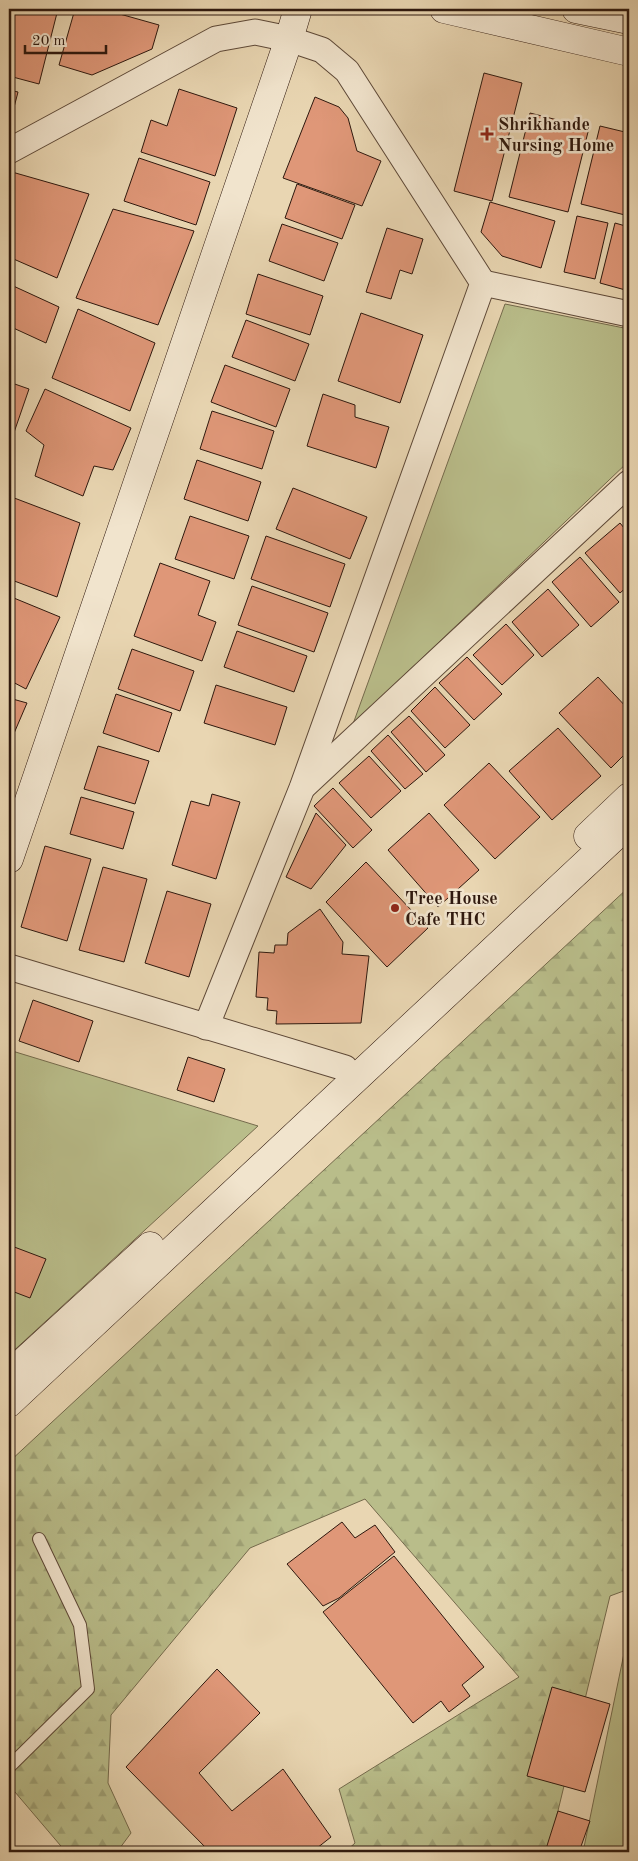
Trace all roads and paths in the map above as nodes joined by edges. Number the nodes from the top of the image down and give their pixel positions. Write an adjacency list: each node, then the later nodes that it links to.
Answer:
1 (298, 9): 5 (main road)
2 (444, 9): 6 (main road)
3 (576, 9): 4 (main road)
4 (629, 20)
5 (290, 39): 7 (street); 8 (street); 14 (main road)
6 (629, 52)
7 (9, 151)
8 (483, 283): 9 (street); 11 (street)
9 (629, 314)
10 (629, 483): 11 (street)
11 (302, 788): 16 (street)
12 (629, 797): 17 (main road)
13 (629, 824): 19 (main road)
14 (9, 859)
15 (9, 967): 16 (street)
16 (206, 1027): 17 (street)
17 (345, 1068): 18 (main road)
18 (9, 1375)
19 (9, 1403)
20 (39, 1539): 21 (lane)
21 (9, 1767)

